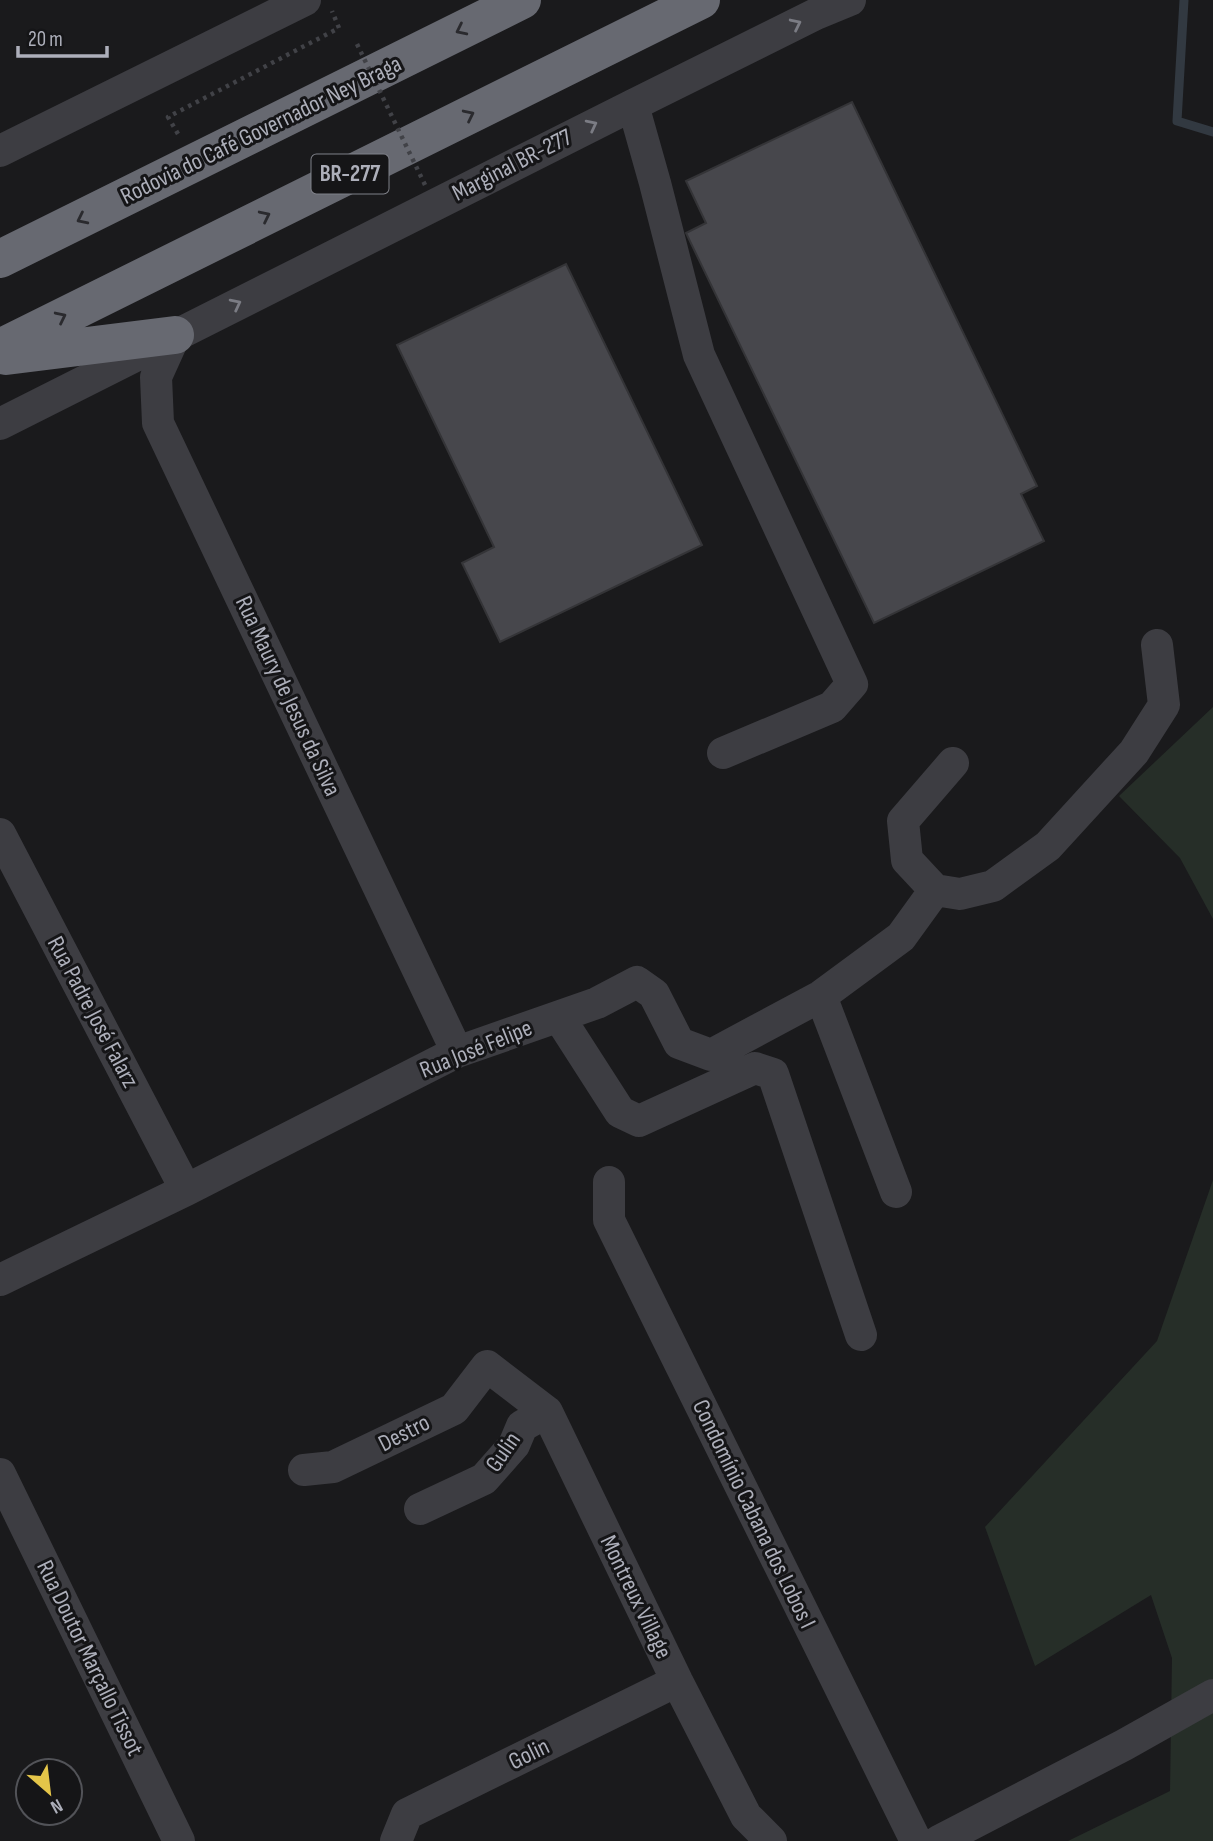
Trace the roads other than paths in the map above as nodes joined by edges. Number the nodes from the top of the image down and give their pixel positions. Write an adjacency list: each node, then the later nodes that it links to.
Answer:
1 (305, 0): 6 (street)
2 (522, 0): 7 (highway, Rodovia do Café Governador Ney Braga, one-way to 7)
3 (701, 0): 9 (highway, BR-277, one-way to 3)
4 (850, 0): 5 (street, Marginal BR-277, one-way to 4)
5 (633, 105): 8 (street, Marginal BR-277, one-way to 5); 13 (street)
6 (0, 151)
7 (0, 259)
8 (175, 335): 10 (highway); 11 (street); 19 (street, Rua Maury de Jesus da Silva)
9 (0, 348)
10 (0, 356)
11 (0, 424)
12 (1157, 645): 16 (street)
13 (723, 753)
14 (953, 763): 16 (street)
15 (0, 834): 21 (street, Rua Padre José Falarz)
16 (935, 890): 17 (street, Rua José Felipe)
17 (821, 996): 18 (street, Rua José Felipe); 22 (street)
18 (559, 1017): 19 (street, Rua José Felipe); 24 (street)
19 (457, 1052): 21 (street, Rua José Felipe)
20 (608, 1182): 35 (street, Condomínio Cabana dos Lobos I)
21 (186, 1191): 23 (street, Rua José Felipe)
22 (896, 1192)
23 (0, 1280)
24 (861, 1335)
25 (487, 1367): 26 (street, Montreux Village); 27 (street, Destro)
26 (547, 1412): 29 (street, Gulin); 30 (street, Montreux Village)
27 (304, 1470)
28 (0, 1474): 32 (street, Rua Doutor Marçallo Tissot)
29 (420, 1509)
30 (677, 1681): 33 (street, Golin); 34 (street, Montreux Village)
31 (1213, 1695): 36 (street)
32 (179, 1841)
33 (396, 1841)
34 (771, 1841)
35 (916, 1841)
36 (939, 1841)

